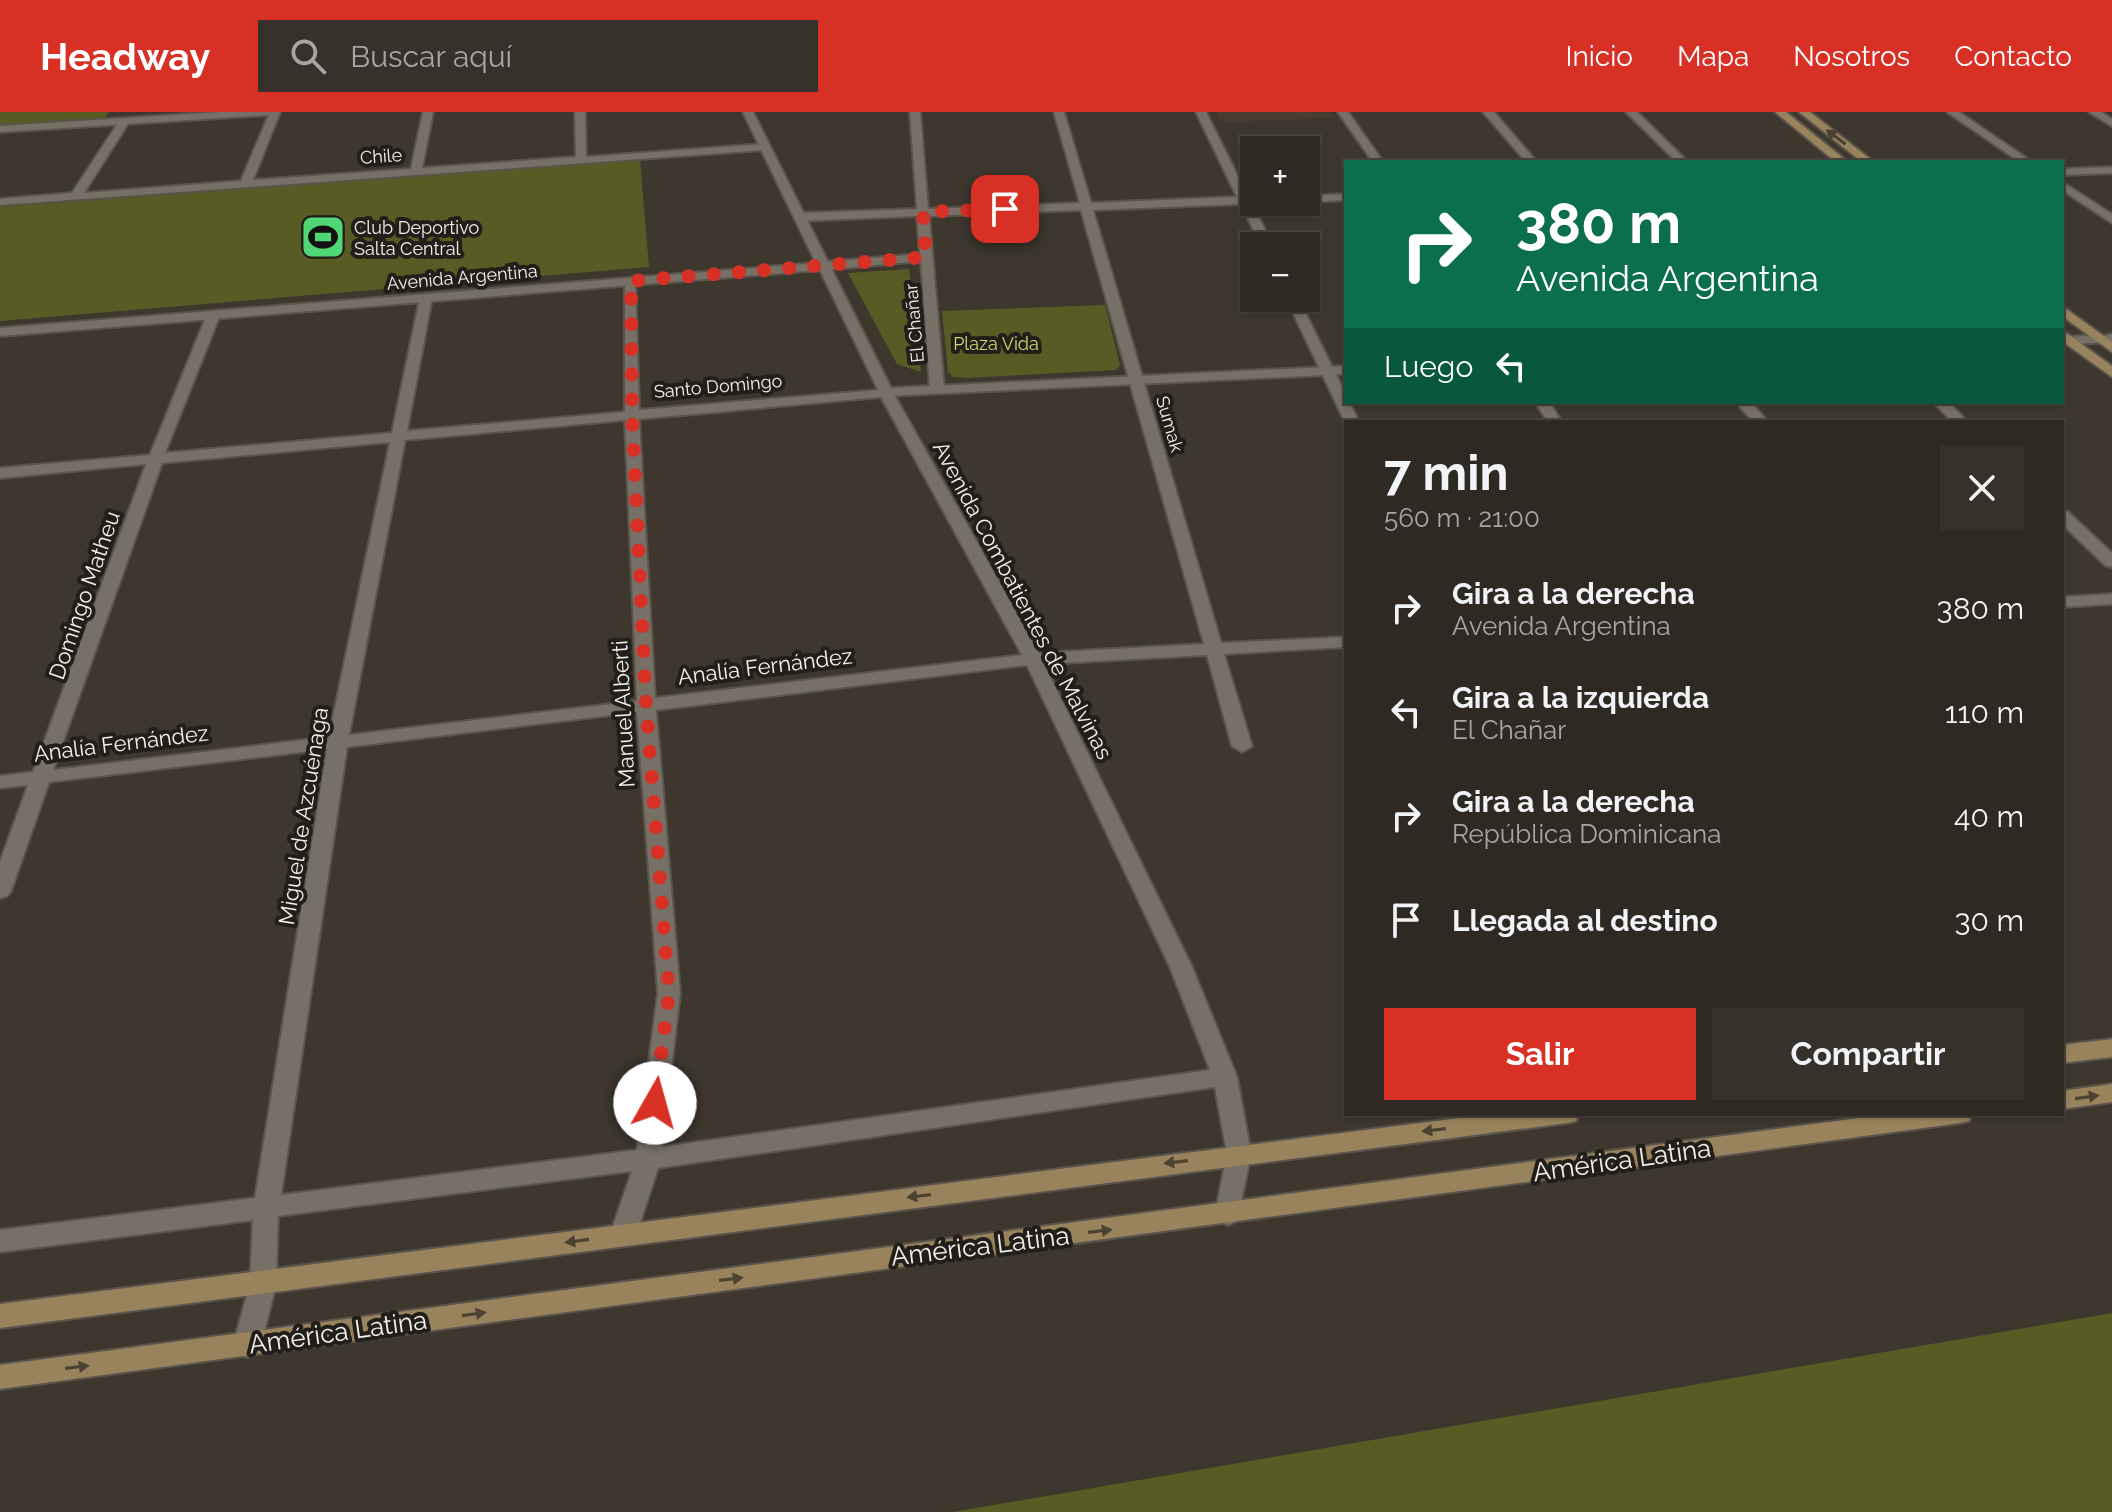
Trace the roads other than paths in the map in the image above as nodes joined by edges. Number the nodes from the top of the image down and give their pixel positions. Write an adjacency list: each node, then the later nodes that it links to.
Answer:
1 (269, 112): 16 (street)
2 (275, 112): 30 (street)
3 (428, 112): 28 (street)
4 (580, 112): 20 (street)
5 (748, 112): 19 (street, Avenida Combatientes de Malvinas)
6 (915, 112): 39 (street, El Chañar)
7 (1059, 112): 38 (street, Sumak)
8 (1201, 112): 31 (street)
9 (1343, 112): 21 (street)
10 (1488, 112): 22 (street)
11 (1631, 112): 23 (street)
12 (1780, 112): 24 (main road)
13 (1804, 112): 25 (main road, one-way to 13)
14 (1952, 112): 26 (street)
15 (2094, 112): 17 (street)
16 (124, 122): 18 (street); 33 (street)
17 (2112, 123)
18 (0, 129)
19 (765, 147): 20 (street, Chile); 40 (street, Avenida Combatientes de Malvinas)
20 (581, 160): 28 (street, Chile)
21 (1377, 160)
22 (1530, 160)
23 (1681, 160)
24 (1840, 160)
25 (1866, 160)
26 (2024, 160)
27 (2112, 170): 29 (street)
28 (416, 172): 30 (street, Chile)
29 (2064, 172)
30 (246, 184): 33 (street, Chile)
31 (1240, 184)
32 (2064, 186): 41 (street)
33 (76, 196): 37 (street, Chile)
34 (1344, 197): 35 (street)
35 (1320, 198)
36 (1240, 201): 38 (street)
37 (0, 202)
38 (1087, 206): 39 (street); 56 (street, Sumak)
39 (923, 212): 40 (street); 42 (street, El Chañar)
40 (801, 217): 43 (street, Avenida Combatientes de Malvinas)
41 (2112, 219)
42 (926, 257): 43 (street, Avenida Argentina); 57 (street, El Chañar)
43 (823, 266): 44 (street, Avenida Argentina); 58 (street, Avenida Combatientes de Malvinas)
44 (631, 281): 45 (street, Avenida Argentina); 61 (street, Manuel Alberti)
45 (426, 298): 48 (street, Avenida Argentina); 65 (street, Miguel de Azcuénaga)
46 (2064, 311): 51 (main road)
47 (1299, 312): 54 (street)
48 (213, 315): 49 (street, Avenida Argentina); 66 (street, Domingo Matheu)
49 (0, 332)
50 (2065, 338): 51 (street); 55 (main road)
51 (2106, 339): 52 (main road)
52 (2112, 348)
53 (1344, 370): 54 (street, Santo Domingo)
54 (1327, 371): 56 (street, Santo Domingo); 62 (street)
55 (2112, 373)
56 (1136, 378): 57 (street, Santo Domingo); 73 (street, Sumak)
57 (937, 389): 58 (street, Santo Domingo)
58 (886, 392): 61 (street, Santo Domingo); 74 (street, Avenida Combatientes de Malvinas)
59 (1745, 404): 63 (street)
60 (1942, 404): 64 (street)
61 (632, 414): 65 (street, Santo Domingo); 75 (street, Manuel Alberti)
62 (1351, 420)
63 (1759, 420)
64 (1959, 420)
65 (401, 435): 66 (street, Santo Domingo); 76 (street, Miguel de Azcuénaga)
66 (156, 458): 67 (street, Santo Domingo); 78 (street, Domingo Matheu)
67 (0, 473)
68 (2064, 517): 69 (street)
69 (2112, 562)
70 (2112, 599): 71 (street)
71 (2064, 602)
72 (1344, 642): 73 (street, Analía Fernández)
73 (1214, 649): 74 (street, Analía Fernández); 77 (street, Sumak)
74 (1033, 659): 75 (street, Analía Fernández); 83 (street, Avenida Combatientes de Malvinas)
75 (646, 704): 76 (street, Analía Fernández); 89 (street, Manuel Alberti)
76 (338, 740): 78 (street, Analía Fernández); 90 (street, Miguel de Azcuénaga)
77 (1242, 746)
78 (43, 777): 79 (street, Analía Fernández); 80 (street, Domingo Matheu)
79 (0, 782)
80 (0, 891)
81 (2112, 1048): 82 (main road)
82 (2064, 1054)
83 (1225, 1077): 88 (street, Avenida Combatientes de Malvinas); 89 (street)
84 (2112, 1093): 85 (main road, one-way to 84)
85 (2064, 1100)
86 (1551, 1116): 88 (main road, one-way to 88)
87 (1945, 1116): 91 (main road, América Latina)
88 (1239, 1154): 91 (street, Avenida Combatientes de Malvinas); 92 (main road, one-way to 92)
89 (648, 1159): 90 (street); 92 (street, Manuel Alberti)
90 (266, 1208): 93 (street); 94 (street, Miguel de Azcuénaga)
91 (1228, 1214): 96 (main road, América Latina, one-way to 91)
92 (623, 1235): 94 (main road, one-way to 94)
93 (0, 1241)
94 (263, 1284): 95 (main road); 96 (street, Miguel de Azcuénaga)
95 (0, 1316)
96 (247, 1345): 97 (main road, América Latina, one-way to 96)
97 (0, 1377)

